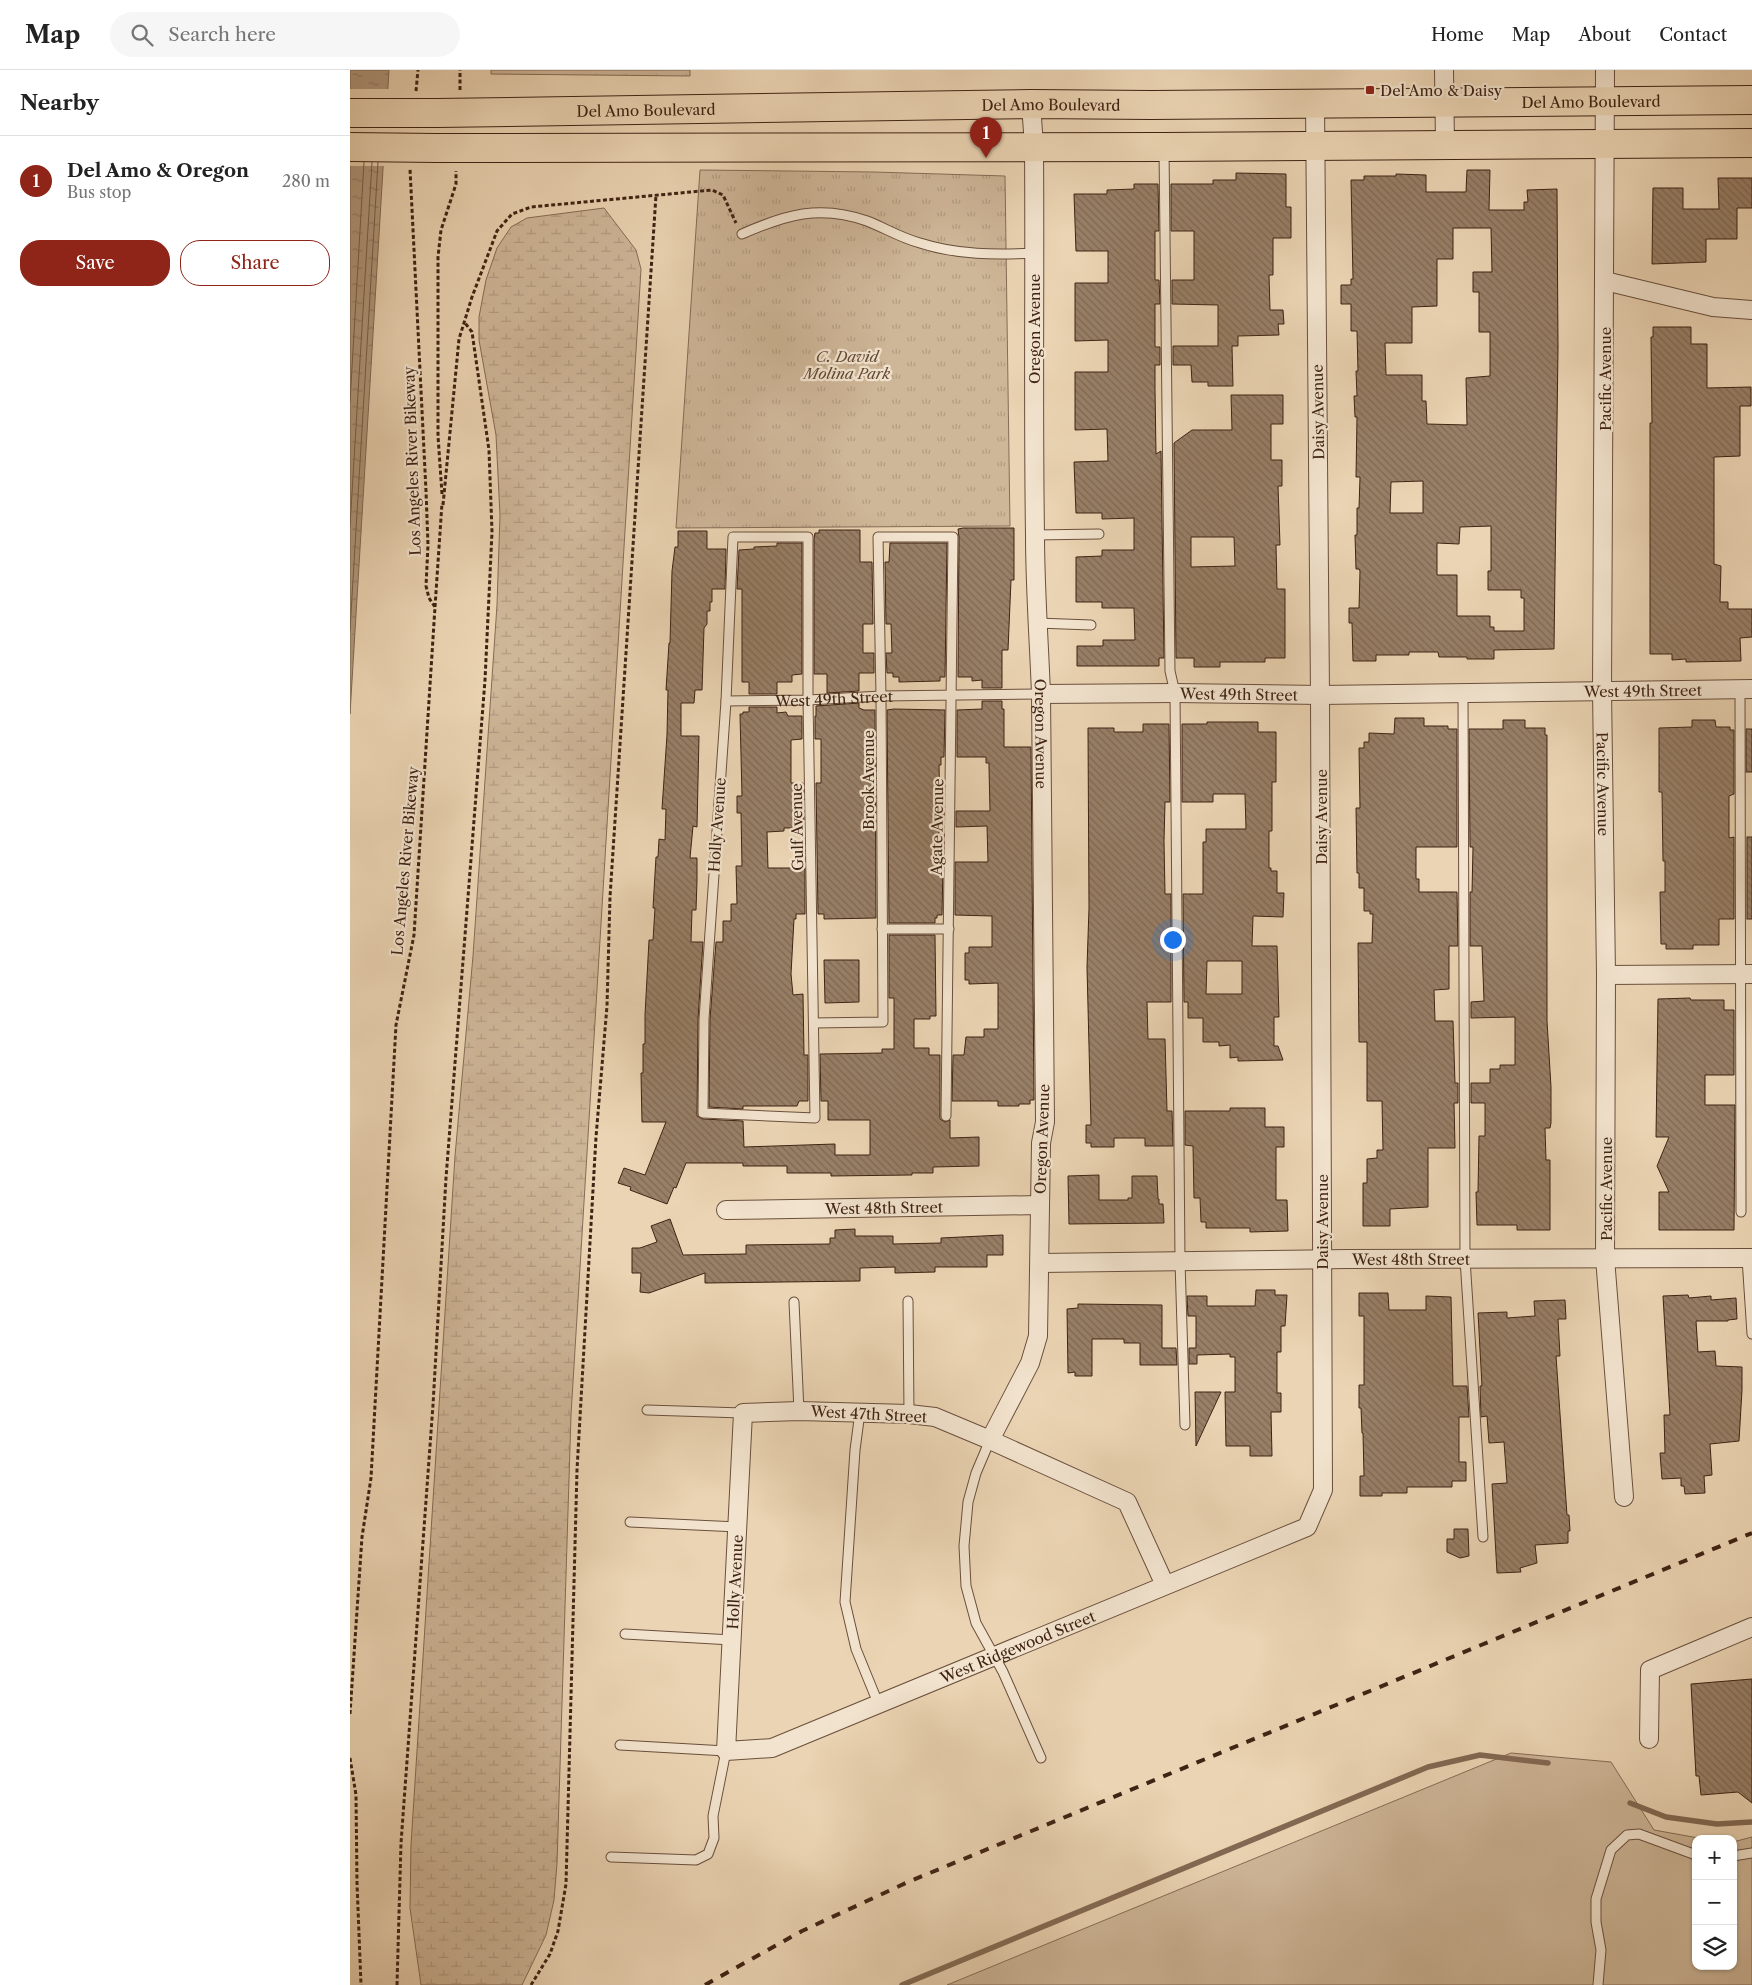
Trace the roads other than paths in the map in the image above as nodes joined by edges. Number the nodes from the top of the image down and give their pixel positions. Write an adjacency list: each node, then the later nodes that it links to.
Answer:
1 (1444, 70): 5 (street)
2 (1605, 70): 4 (street, Pacific Avenue)
3 (1752, 100): 4 (main road, Del Amo Boulevard)
4 (1605, 101): 5 (main road, Del Amo Boulevard); 11 (street, Pacific Avenue)
5 (1444, 102): 6 (main road, Del Amo Boulevard); 10 (street)
6 (1315, 103): 7 (main road, Del Amo Boulevard); 13 (street, Daisy Avenue)
7 (1031, 104): 8 (main road, Del Amo Boulevard, bridge); 12 (street, Oregon Avenue)
8 (350, 113)
9 (1752, 143): 11 (main road)
10 (1445, 144): 11 (main road); 13 (main road)
11 (1605, 144): 18 (street, Pacific Avenue)
12 (1034, 146): 14 (main road, bridge); 15 (main road); 17 (street, Oregon Avenue)
13 (1315, 146): 15 (main road); 31 (street, Daisy Avenue)
14 (350, 147)
15 (1164, 147): 28 (lane)
16 (742, 234): 17 (lane)
17 (1034, 253): 21 (street, Oregon Avenue)
18 (1605, 281): 19 (street); 27 (street, Pacific Avenue)
19 (1752, 310)
20 (1099, 534): 21 (lane)
21 (1035, 535): 24 (street, Oregon Avenue)
22 (733, 536): 34 (lane, Gulf Avenue); 35 (lane, Holly Avenue)
23 (878, 537): 32 (lane, Brook Avenue); 33 (lane, Agate Avenue)
24 (1037, 623): 25 (lane); 30 (street, Oregon Avenue)
25 (1091, 625)
26 (1746, 689): 27 (street, West 49th Street); 38 (lane)
27 (1602, 691): 29 (street, West 49th Street); 39 (street, Pacific Avenue)
28 (1175, 693): 30 (street, West 49th Street); 31 (street, West 49th Street); 50 (lane)
29 (1462, 693): 31 (street, West 49th Street); 48 (lane)
30 (1041, 694): 33 (lane, West 49th Street); 43 (street, Oregon Avenue)
31 (1320, 695): 49 (street, Daisy Avenue)
32 (881, 696): 33 (lane, West 49th Street); 34 (lane, West 49th Street); 36 (lane, Brook Avenue)
33 (952, 696): 37 (lane, Agate Avenue)
34 (808, 700): 35 (lane, West 49th Street); 40 (lane, Gulf Avenue)
35 (726, 701): 42 (lane, Holly Avenue)
36 (882, 929): 37 (lane); 40 (lane, Brook Avenue)
37 (949, 929): 41 (lane, Agate Avenue)
38 (1746, 974): 39 (street); 45 (lane)
39 (1606, 975): 46 (street, Pacific Avenue)
40 (814, 1023): 42 (lane, Gulf Avenue)
41 (946, 1116)
42 (815, 1118)
43 (1040, 1205): 44 (street, West 48th Street); 51 (street, Oregon Avenue)
44 (726, 1210)
45 (1741, 1212)
46 (1606, 1258): 47 (street, West 48th Street); 48 (street, West 48th Street); 62 (street, Pacific Avenue)
47 (1749, 1258): 54 (lane)
48 (1465, 1259): 49 (street, West 48th Street); 66 (lane)
49 (1322, 1260): 50 (street, West 48th Street); 64 (street, Daisy Avenue)
50 (1180, 1261): 51 (street, West 48th Street); 60 (lane)
51 (1040, 1263): 61 (street, Oregon Avenue)
52 (908, 1301): 59 (lane)
53 (794, 1302): 56 (lane)
54 (1752, 1334)
55 (647, 1410): 58 (lane)
56 (799, 1411): 57 (street, West 47th Street); 58 (street, West 47th Street)
57 (860, 1412): 59 (street, West 47th Street); 72 (lane)
58 (743, 1413): 65 (street, Holly Avenue)
59 (909, 1414): 61 (street, West 47th Street)
60 (1185, 1425)
61 (990, 1440): 67 (street, West 47th Street); 71 (lane)
62 (1624, 1497)
63 (630, 1522): 65 (lane)
64 (1306, 1526): 67 (street, West Ridgewood Street)
65 (738, 1528): 70 (street, Holly Avenue)
66 (1483, 1536)
67 (1165, 1585): 71 (street, West Ridgewood Street)
68 (1752, 1627): 73 (street)
69 (625, 1634): 70 (lane)
70 (732, 1640): 75 (street, Holly Avenue)
71 (993, 1656): 72 (street, West Ridgewood Street); 76 (lane)
72 (878, 1704): 75 (street, West Ridgewood Street)
73 (1649, 1739)
74 (620, 1745): 75 (lane)
75 (726, 1751): 80 (lane)
76 (1041, 1758)
77 (1752, 1853): 79 (lane)
78 (1692, 1854): 81 (lane)
79 (1737, 1855)
80 (611, 1857)
81 (1598, 1985)

